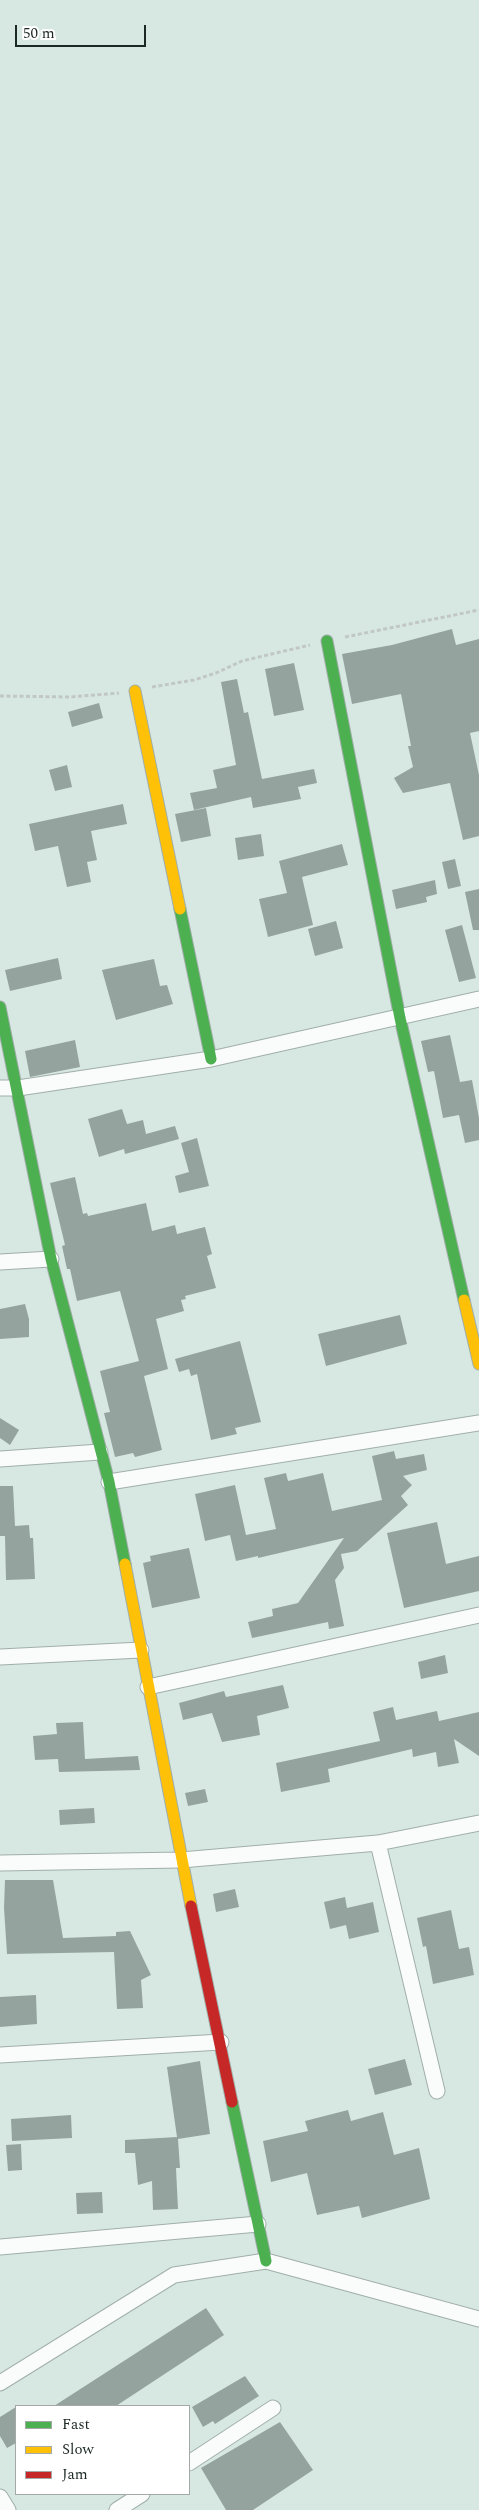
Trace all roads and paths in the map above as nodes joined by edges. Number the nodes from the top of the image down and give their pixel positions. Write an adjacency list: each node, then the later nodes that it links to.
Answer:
1 (479, 610): 2 (path)
2 (327, 641): 3 (path); 7 (street)
3 (135, 690): 4 (path); 8 (street)
4 (0, 696)
5 (479, 999): 7 (street)
6 (0, 1007): 10 (street)
7 (400, 1018): 8 (street); 13 (street)
8 (211, 1059): 10 (street)
9 (0, 1088): 10 (street)
10 (18, 1088): 11 (street)
11 (51, 1259): 12 (street); 15 (street)
12 (0, 1262)
13 (479, 1364)
14 (479, 1423): 17 (street)
15 (100, 1452): 16 (street); 17 (street)
16 (0, 1459)
17 (109, 1482): 19 (street)
18 (479, 1615): 21 (street)
19 (141, 1650): 20 (street); 21 (street)
20 (0, 1657)
21 (148, 1687): 24 (street)
22 (479, 1822): 23 (street)
23 (378, 1843): 24 (street); 28 (street)
24 (181, 1860): 25 (street); 26 (street)
25 (0, 1863)
26 (221, 2042): 27 (street); 29 (street)
27 (0, 2055)
28 (437, 2091)
29 (258, 2224): 30 (street); 31 (street)
30 (0, 2247)
31 (266, 2261): 32 (street); 33 (street)
32 (479, 2319)
33 (0, 2382)
34 (273, 2408): 35 (street)
35 (190, 2462)
36 (140, 2495): 39 (street)
37 (0, 2497): 38 (street)
38 (8, 2510)
39 (117, 2510)

